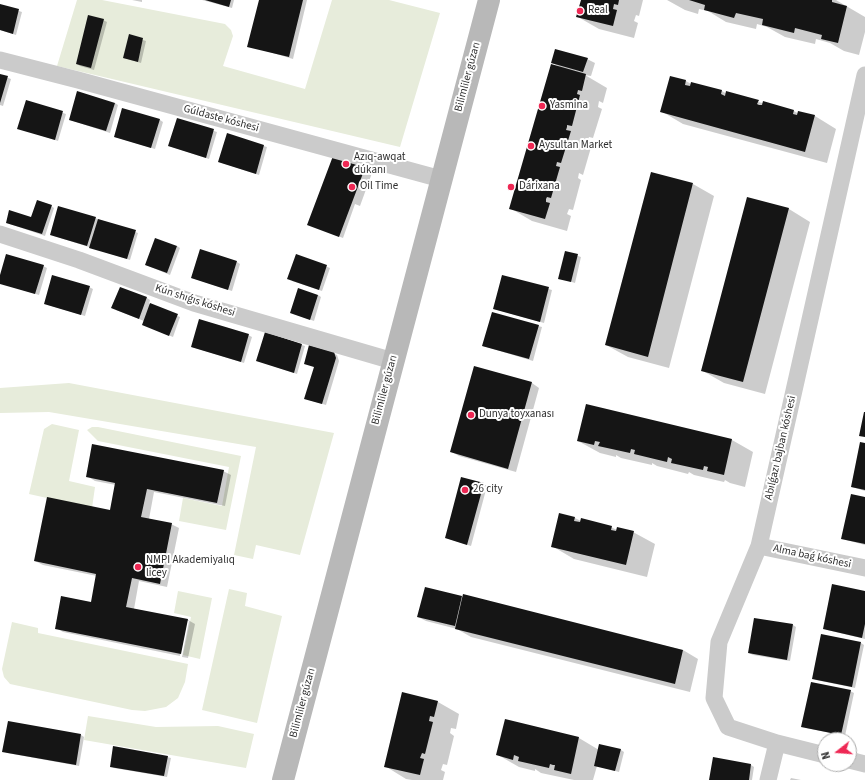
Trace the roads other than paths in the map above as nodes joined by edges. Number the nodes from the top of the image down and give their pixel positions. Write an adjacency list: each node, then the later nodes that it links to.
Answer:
1 (489, 0): 4 (main road, Bilimliler gúzarı)
2 (0, 60): 4 (street, Gúldaste kóshesi)
3 (865, 74): 7 (street, Abılǵazı bajban kóshesi)
4 (441, 179): 6 (main road, Bilimliler gúzarı)
5 (0, 234): 6 (street, Kún shıǵıs kóshesi)
6 (393, 361): 11 (main road, Bilimliler gúzarı)
7 (759, 546): 8 (street, Alma baǵ kóshesi); 9 (street, Abılǵazı bajban kóshesi)
8 (865, 568)
9 (777, 743): 10 (street, Abılǵazı bajban kóshesi); 12 (street)
10 (817, 753)
11 (283, 780)
12 (768, 780)

